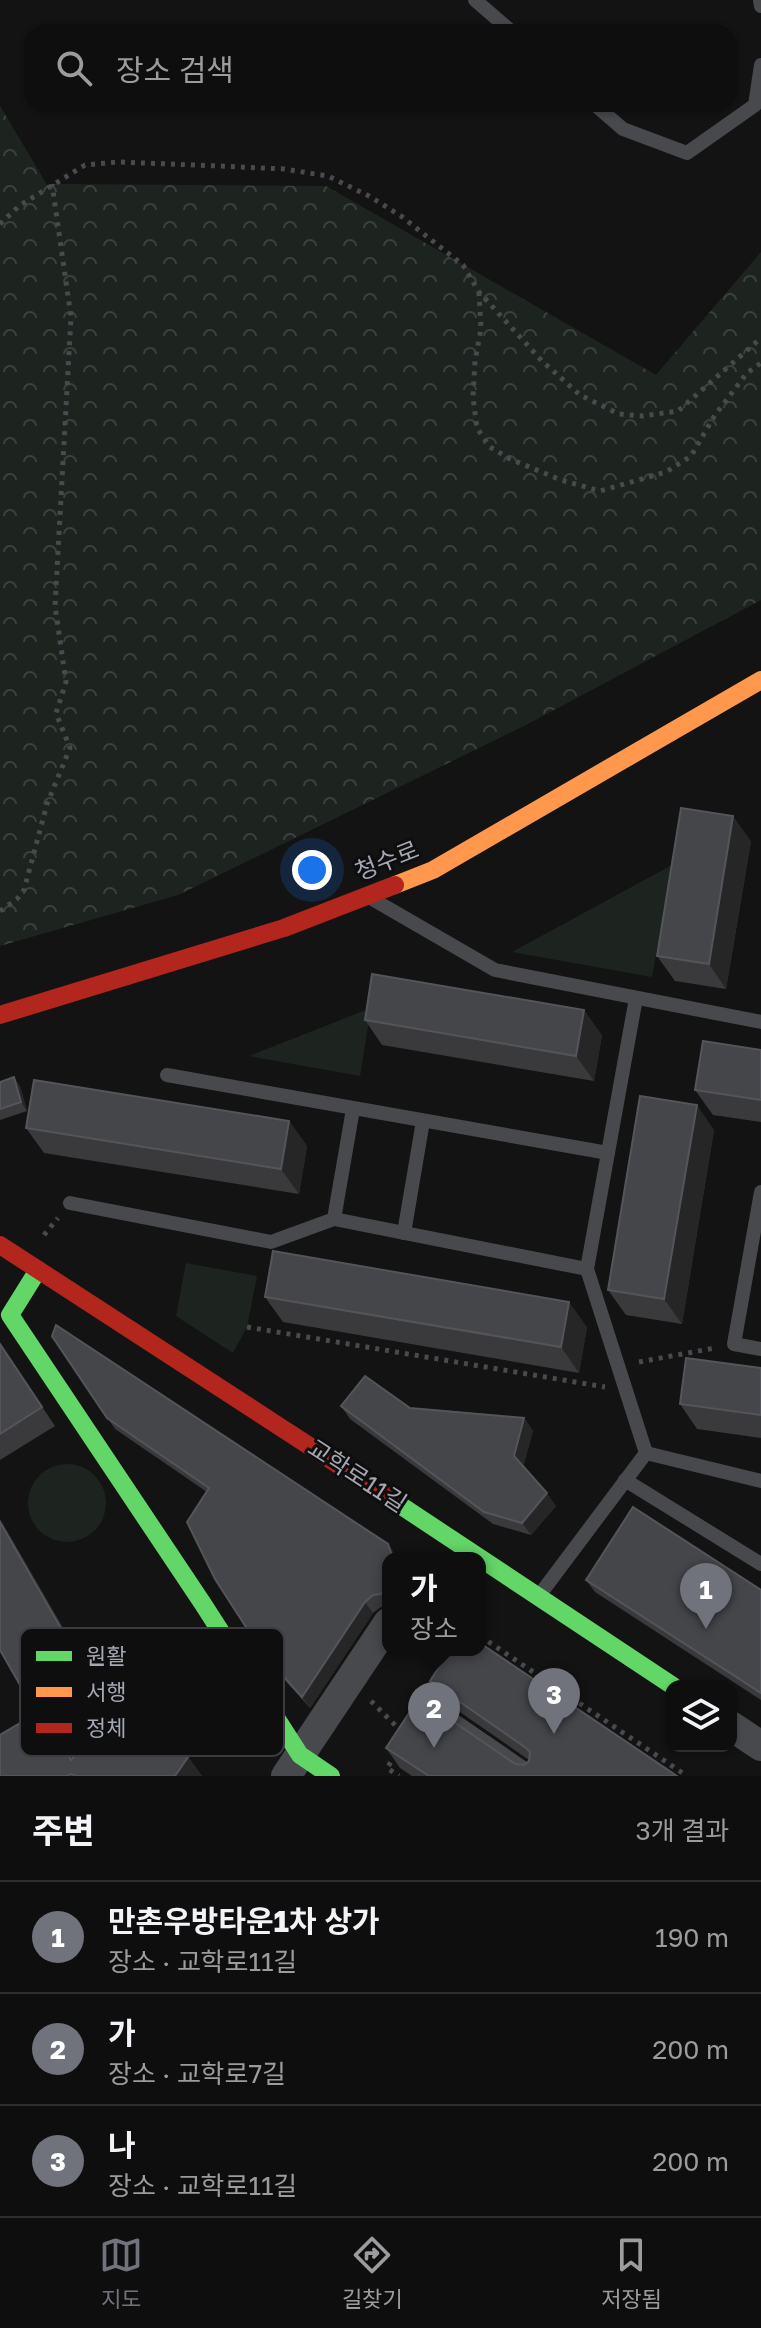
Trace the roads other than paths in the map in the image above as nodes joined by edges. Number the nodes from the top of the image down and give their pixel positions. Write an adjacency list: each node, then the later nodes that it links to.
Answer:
1 (475, 0): 4 (lane)
2 (760, 0): 3 (lane)
3 (761, 6)
4 (503, 24)
5 (761, 65): 6 (lane)
6 (603, 112)
7 (761, 680): 8 (street, 청수로)
8 (367, 896): 9 (lane); 10 (street, 청수로)
9 (636, 998): 11 (lane); 15 (lane)
10 (0, 1015)
11 (761, 1022)
12 (167, 1075): 13 (lane)
13 (353, 1109): 14 (lane); 18 (lane)
14 (423, 1121): 15 (lane); 19 (lane)
15 (608, 1153): 22 (lane)
16 (761, 1192): 21 (lane)
17 (70, 1203): 18 (lane)
18 (334, 1219): 19 (lane)
19 (404, 1233): 22 (lane)
20 (0, 1245): 23 (street, 교학로11길)
21 (754, 1268): 24 (lane)
22 (587, 1269): 25 (lane)
23 (38, 1270): 28 (street, 교학로11길); 32 (street)
24 (761, 1349)
25 (646, 1453): 26 (lane); 27 (lane)
26 (625, 1480): 29 (lane); 31 (lane)
27 (761, 1481)
28 (439, 1546)
29 (761, 1564)
30 (486, 1569): 31 (street, 교학로11길)
31 (539, 1595): 34 (street, 교학로11길)
32 (212, 1628)
33 (382, 1632): 38 (street)
34 (665, 1681)
35 (430, 1704): 40 (lane)
36 (737, 1730): 37 (street)
37 (761, 1746)
38 (293, 1766): 39 (street)
39 (331, 1776)
40 (535, 1776)

